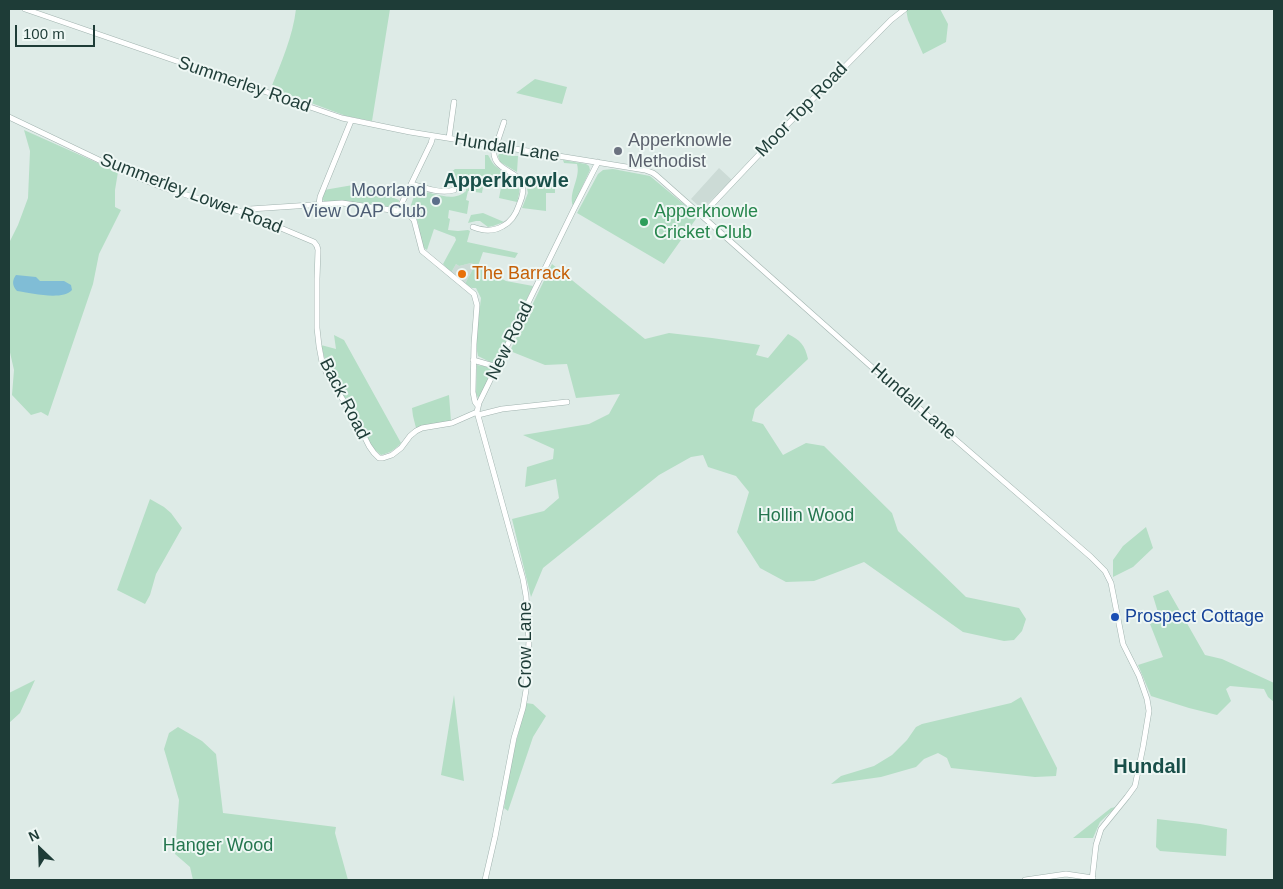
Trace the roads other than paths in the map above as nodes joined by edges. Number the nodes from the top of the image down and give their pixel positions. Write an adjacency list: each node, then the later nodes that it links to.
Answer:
1 (25, 9): 5 (street, Summerley Road)
2 (905, 9): 16 (street, Moor Top Road)
3 (454, 102): 8 (street)
4 (9, 117): 15 (street, Summerley Lower Road)
5 (351, 120): 7 (street, Hundall Lane); 13 (street)
6 (504, 122): 9 (street)
7 (434, 136): 8 (street, Hundall Lane); 11 (street)
8 (448, 138): 9 (street, Hundall Lane)
9 (495, 146): 10 (street, Hundall Lane); 17 (street)
10 (598, 162): 16 (street, Hundall Lane); 20 (street, New Road)
11 (411, 184): 12 (street); 14 (street)
12 (454, 190)
13 (319, 204): 14 (street); 15 (street)
14 (398, 211): 19 (street)
15 (245, 213): 18 (street, Summerley Lower Road)
16 (702, 214): 24 (street, Hundall Lane)
17 (476, 226)
18 (317, 246): 23 (street, Back Road)
19 (473, 360): 20 (street); 22 (street)
20 (497, 367): 22 (street, New Road)
21 (567, 402): 23 (street)
22 (478, 406): 23 (street, New Road)
23 (478, 414): 25 (street, Crow Lane)
24 (1092, 879): 26 (street, Hundall Lane)
25 (485, 880)
26 (1025, 880)

